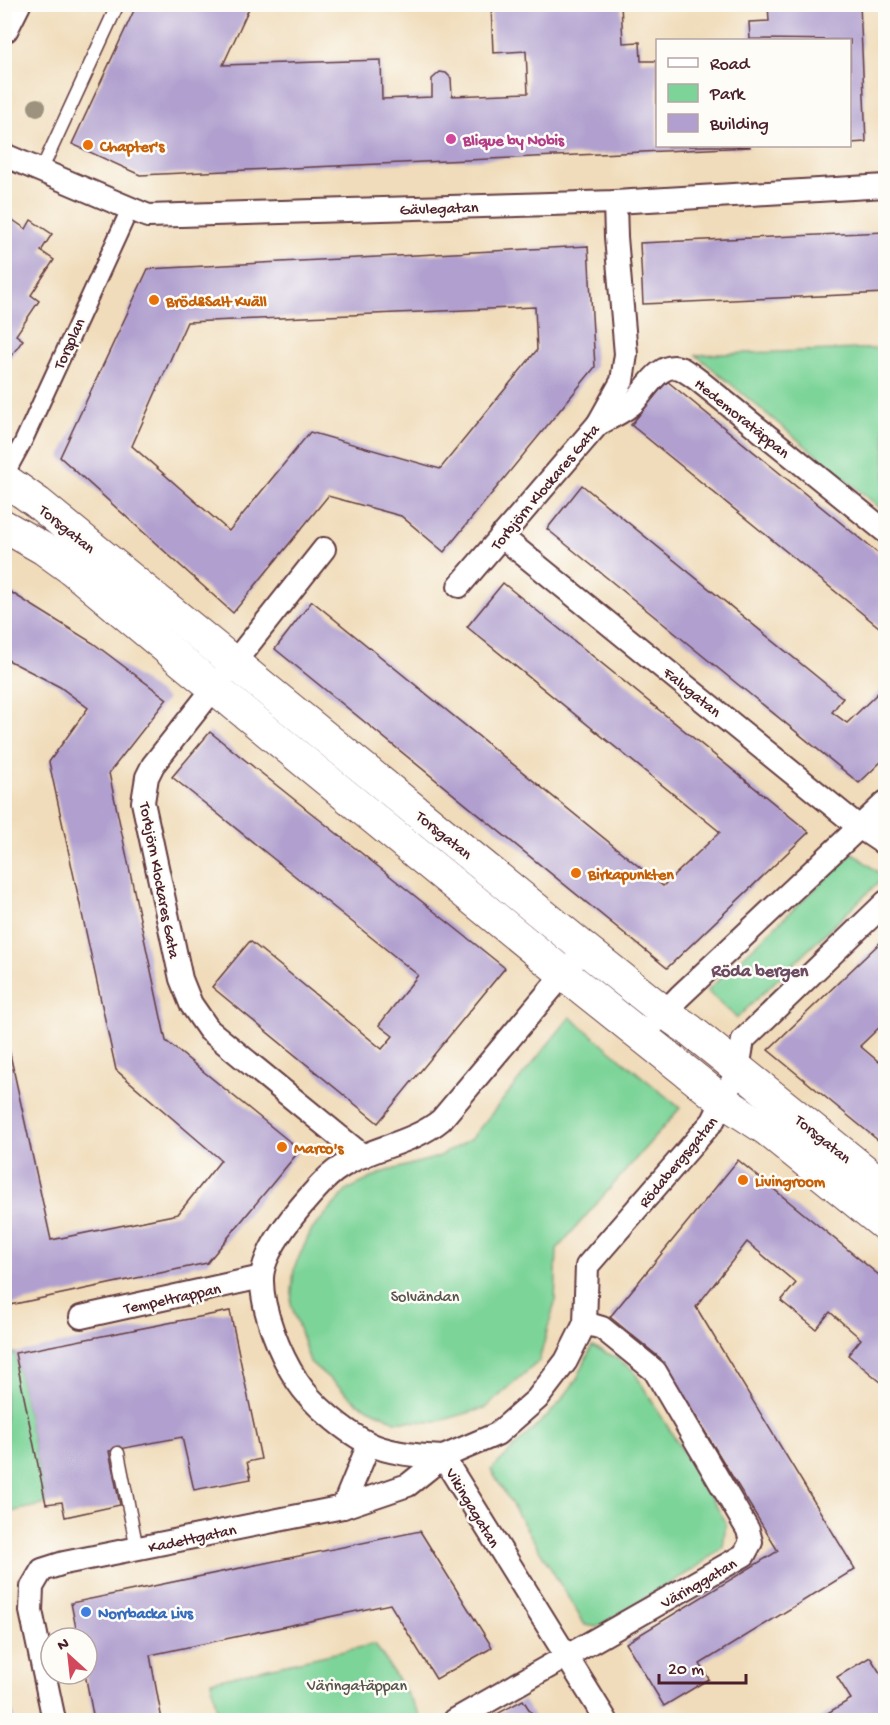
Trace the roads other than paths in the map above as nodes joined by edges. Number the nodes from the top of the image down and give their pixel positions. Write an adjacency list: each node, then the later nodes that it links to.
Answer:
1 (16, 4): 3 (street)
2 (118, 4): 5 (lane)
3 (4, 28)
4 (4, 155): 5 (street, Gävlegatan)
5 (41, 171): 8 (street, Gävlegatan)
6 (885, 186): 7 (street, Gävlegatan)
7 (615, 202): 8 (street, Gävlegatan); 9 (street, Torbjörn Klockares Gata)
8 (130, 209): 10 (street, Torsplan)
9 (598, 424): 12 (street, Hedemoratäppan); 13 (street, Torbjörn Klockares Gata)
10 (4, 478): 16 (main road, Torsgatan)
11 (4, 526): 17 (main road, Torsgatan)
12 (885, 532)
13 (501, 536): 15 (street, Torbjörn Klockares Gata); 19 (street, Falugatan)
14 (324, 549): 16 (street, Torbjörn Klockares Gata)
15 (459, 586)
16 (234, 663): 17 (street, Torbjörn Klockares Gata); 22 (main road, Torsgatan)
17 (214, 688): 23 (main road, Torsgatan); 28 (street, Torbjörn Klockares Gata)
18 (885, 802): 19 (street)
19 (859, 827): 20 (street, Falugatan); 24 (street)
20 (885, 845)
21 (885, 902): 26 (street, Rödabergsgatan)
22 (585, 949): 23 (street); 24 (main road, Torsgatan)
23 (564, 974): 25 (main road, Torsgatan); 28 (street)
24 (664, 1012): 25 (street); 26 (main road, Torsgatan)
25 (642, 1036): 27 (main road, Torsgatan)
26 (738, 1069): 27 (street, Rödabergsgatan); 29 (main road, Torsgatan)
27 (723, 1101): 30 (main road, Torsgatan); 33 (street, Rödabergsgatan)
28 (363, 1156): 31 (street, Vikingagatan)
29 (885, 1188)
30 (885, 1226)
31 (262, 1277): 32 (street, Tempeltrappan); 34 (street, Vikingagatan)
32 (81, 1317)
33 (585, 1323): 36 (street); 39 (street, Väringgatan)
34 (369, 1444): 36 (street, Vikingagatan); 37 (street)
35 (118, 1453): 38 (lane)
36 (443, 1457): 37 (street, Kadettgatan); 39 (street, Vikingagatan)
37 (343, 1507): 38 (street, Kadettgatan)
38 (137, 1549): 40 (street, Kadettgatan)
39 (568, 1657): 41 (street, Väringgatan); 42 (street, Vikingagatan)
40 (54, 1720)
41 (454, 1720)
42 (606, 1720)

